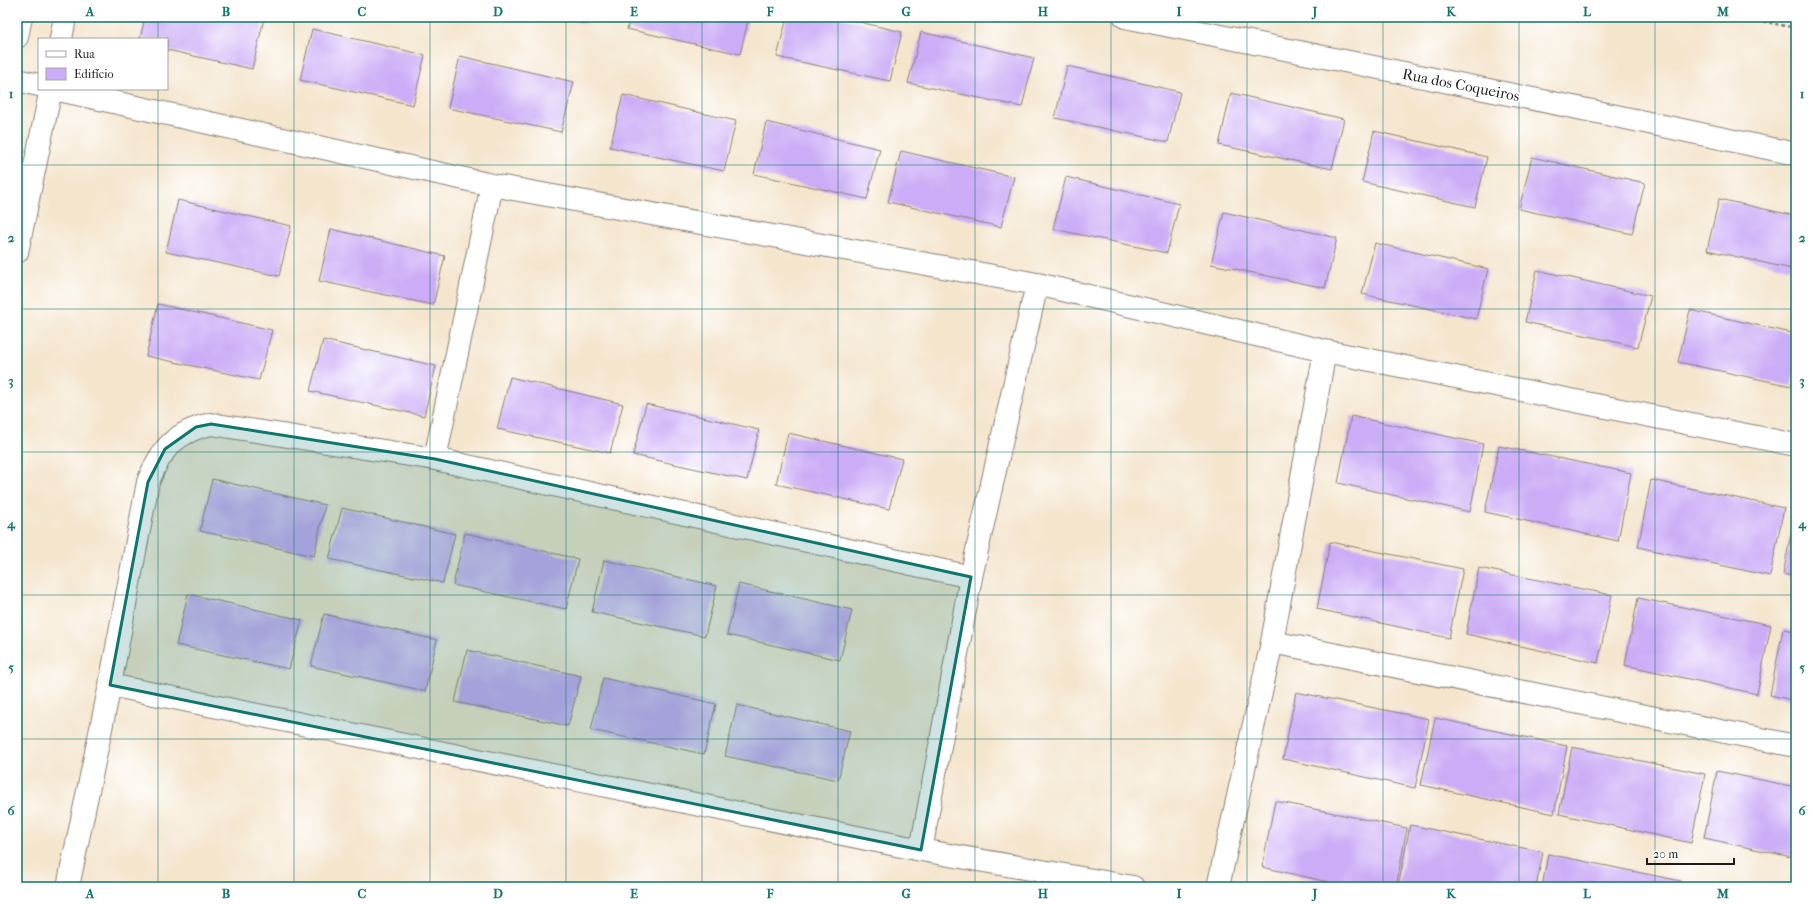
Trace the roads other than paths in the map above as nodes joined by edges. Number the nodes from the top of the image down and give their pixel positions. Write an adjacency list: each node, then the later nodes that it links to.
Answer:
1 (21, 17): 4 (street)
2 (65, 17): 5 (street)
3 (1125, 17): 10 (street, Rua dos Coqueiros)
4 (17, 37)
5 (61, 38)
6 (17, 80): 7 (street)
7 (38, 85)
8 (51, 90): 12 (street)
9 (59, 90): 11 (street)
10 (1796, 154)
11 (492, 185): 13 (street); 16 (street)
12 (17, 252)
13 (1038, 284): 14 (street); 17 (street)
14 (1325, 351): 15 (street); 18 (street)
15 (1796, 445)
16 (435, 459): 17 (street); 19 (street)
17 (971, 577): 21 (street)
18 (1272, 642): 20 (street); 24 (street)
19 (110, 685): 21 (street); 22 (street)
20 (1796, 746)
21 (921, 850): 23 (street)
22 (68, 887)
23 (1133, 887)
24 (1218, 887)

